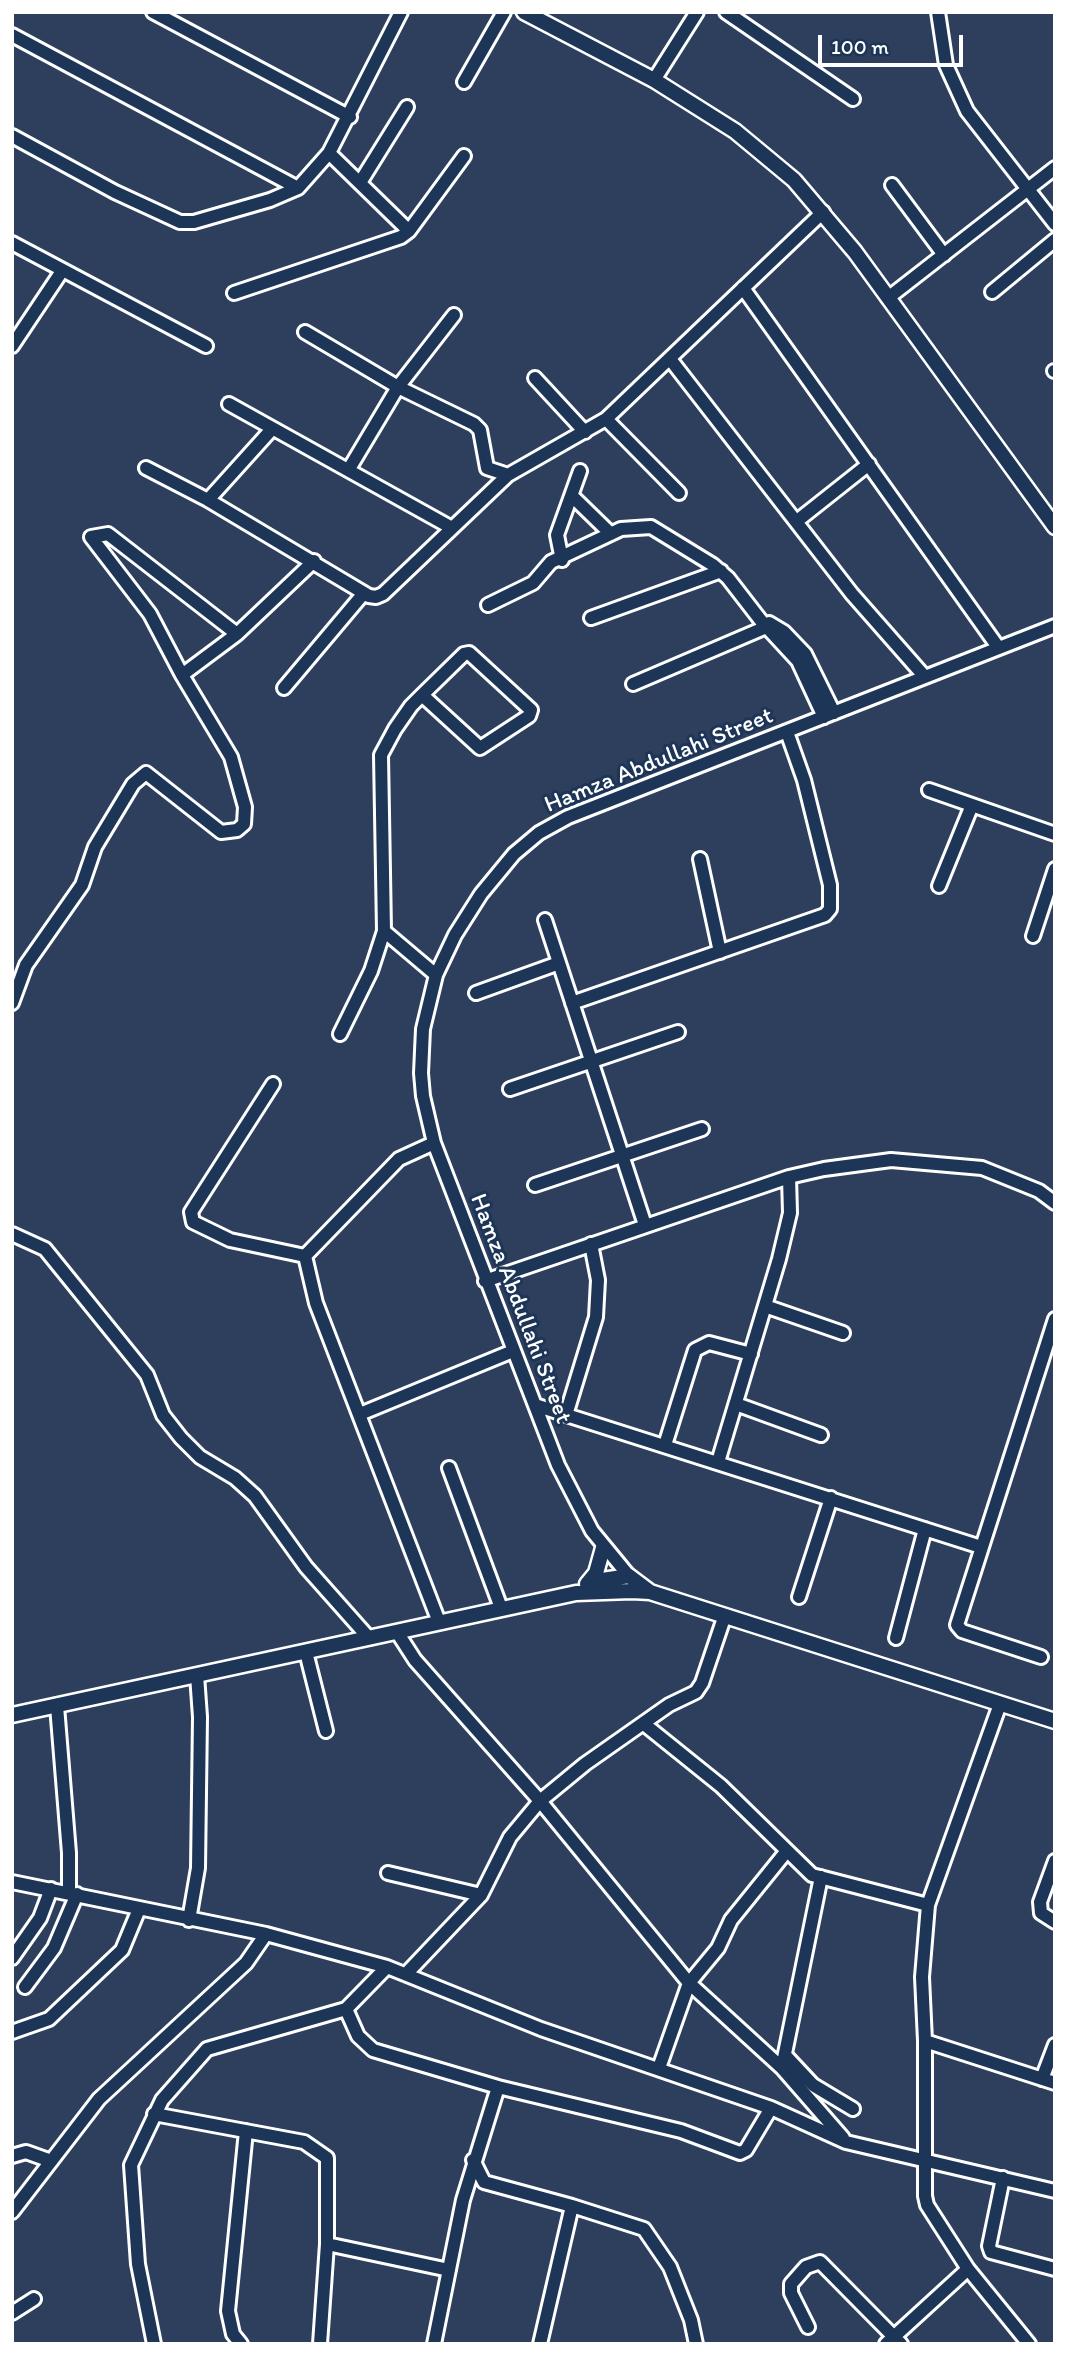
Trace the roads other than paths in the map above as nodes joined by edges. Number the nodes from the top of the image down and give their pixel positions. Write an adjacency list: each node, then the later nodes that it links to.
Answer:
1 (153, 12): 13 (street)
2 (401, 12): 13 (street)
3 (504, 12): 10 (street)
4 (524, 12): 9 (main road)
5 (697, 12): 9 (street)
6 (726, 12): 11 (street)
7 (938, 12): 21 (street)
8 (12, 36): 20 (street)
9 (654, 79): 22 (main road)
10 (464, 82)
11 (853, 99)
12 (407, 107): 18 (street)
13 (350, 117): 15 (street)
14 (12, 136): 20 (street)
15 (329, 153): 18 (street); 20 (street)
16 (464, 156): 24 (street)
17 (1055, 169): 21 (street)
18 (361, 181): 24 (street)
19 (892, 185): 27 (street)
20 (298, 188)
21 (1027, 190): 23 (street); 27 (street)
22 (823, 212): 29 (street); 32 (main road)
23 (1055, 224)
24 (409, 231): 31 (street)
25 (1055, 240): 30 (street)
26 (12, 243): 28 (street)
27 (944, 255): 32 (street)
28 (62, 271): 35 (street); 36 (street)
29 (743, 288): 37 (street); 44 (street)
30 (992, 292)
31 (234, 293)
32 (888, 299): 53 (main road)
33 (454, 316): 39 (street)
34 (305, 332): 39 (street)
35 (12, 346)
36 (206, 346)
37 (670, 359): 41 (street); 52 (street)
38 (535, 378): 43 (street)
39 (398, 387): 46 (street); 48 (street)
40 (229, 404): 42 (street)
41 (606, 419): 43 (street); 49 (street)
42 (272, 429): 46 (street); 51 (street)
43 (585, 432): 48 (street)
44 (869, 464): 52 (street); 65 (street)
45 (146, 468): 51 (street)
46 (349, 469): 54 (street)
47 (580, 471): 50 (street)
48 (509, 475): 54 (street)
49 (679, 493)
50 (572, 496): 55 (street); 56 (street)
51 (208, 500): 57 (street)
52 (797, 521): 67 (street)
53 (1055, 527)
54 (452, 528): 59 (street)
55 (611, 534): 56 (street); 58 (street)
56 (562, 560): 60 (street)
57 (314, 561): 59 (street); 64 (street)
58 (721, 571): 61 (street); 62 (street)
59 (365, 593): 69 (street)
60 (488, 605)
61 (590, 618)
62 (768, 624): 68 (street); 71 (street)
63 (1055, 626): 65 (street, Hamza Abdullahi Street)
64 (237, 634): 66 (street); 66 (street)
65 (998, 648): 67 (street, Hamza Abdullahi Street)
66 (182, 675): 86 (street)
67 (925, 677): 71 (street, Hamza Abdullahi Street)
68 (633, 684)
69 (284, 688)
70 (422, 695): 70 (street); 80 (street)
71 (829, 715): 72 (street, Hamza Abdullahi Street)
72 (787, 732): 82 (street); 84 (street, Hamza Abdullahi Street)
73 (929, 790): 74 (street)
74 (972, 805): 75 (street); 78 (street)
75 (1055, 834)
76 (700, 859): 82 (street)
77 (1055, 869): 81 (street)
78 (939, 886)
79 (545, 920): 83 (street)
80 (384, 931): 84 (street); 89 (street)
81 (1033, 936)
82 (720, 952): 87 (street)
83 (559, 963): 85 (street); 87 (street)
84 (436, 975): 94 (street, Hamza Abdullahi Street)
85 (476, 993)
86 (12, 1003)
87 (572, 1003): 90 (street)
88 (678, 1032): 90 (street)
89 (340, 1034)
90 (591, 1060): 92 (street); 95 (street)
91 (272, 1084): 102 (street)
92 (510, 1089)
93 (702, 1129): 95 (street)
94 (434, 1143): 102 (street); 103 (street, Hamza Abdullahi Street)
95 (622, 1155): 97 (street); 99 (street)
96 (789, 1177): 98 (street); 99 (street); 104 (street)
97 (535, 1185)
98 (1055, 1203)
99 (645, 1225): 101 (street)
100 (12, 1234): 131 (street)
101 (591, 1244): 103 (street); 112 (street)
102 (305, 1256): 111 (street)
103 (485, 1281): 107 (street, Hamza Abdullahi Street)
104 (765, 1306): 106 (street); 108 (street)
105 (1055, 1319): 120 (street)
106 (844, 1333)
107 (513, 1351): 110 (street, Hamza Abdullahi Street); 111 (street)
108 (751, 1354): 109 (street); 114 (street)
109 (736, 1404): 113 (street); 115 (street)
110 (535, 1405): 112 (street); 119 (street, Hamza Abdullahi Street)
111 (360, 1413): 129 (street)
112 (566, 1415): 114 (street)
113 (821, 1435)
114 (665, 1445): 115 (street)
115 (718, 1462): 117 (street)
116 (449, 1468): 127 (street)
117 (831, 1499): 118 (street); 126 (street)
118 (925, 1529): 120 (street); 132 (street)
119 (603, 1548): 121 (street, Hamza Abdullahi Street); 122 (main road)
120 (981, 1548): 134 (street)
121 (629, 1576): 122 (main road); 123 (main road); 125 (main road)
122 (589, 1582): 124 (main road)
123 (617, 1591): 124 (main road); 125 (main road)
124 (576, 1592): 127 (main road)
125 (650, 1592): 128 (main road)
126 (799, 1597)
127 (501, 1608): 129 (main road)
128 (724, 1618): 136 (main road); 140 (street)
129 (439, 1622): 130 (main road)
130 (397, 1632): 131 (main road); 142 (street)
131 (369, 1638): 133 (main road)
132 (896, 1638)
133 (306, 1652): 135 (main road); 141 (street)
134 (1041, 1657)
135 (197, 1675): 137 (main road); 153 (street)
136 (1000, 1704): 139 (main road); 151 (street)
137 (57, 1706): 138 (main road); 149 (street)
138 (12, 1715)
139 (1055, 1721)
140 (644, 1724): 142 (street); 143 (street)
141 (326, 1731)
142 (540, 1801): 150 (street); 159 (street)
143 (786, 1852): 146 (street); 159 (street)
144 (1055, 1861): 154 (street)
145 (388, 1873): 150 (street)
146 (821, 1877): 151 (street); 165 (street)
147 (12, 1882): 148 (street)
148 (51, 1889): 149 (street); 156 (street)
149 (73, 1893): 152 (street); 160 (street)
150 (481, 1895): 158 (street)
151 (928, 1905): 163 (street)
152 (139, 1909): 153 (street); 162 (street)
153 (190, 1920): 155 (street)
154 (1055, 1922)
155 (266, 1934): 157 (street); 178 (street)
156 (12, 1958)
157 (387, 1967): 158 (street); 161 (street)
158 (406, 1974): 166 (street)
159 (690, 1983): 166 (street); 167 (street)
160 (25, 1986)
161 (345, 2009): 169 (street); 172 (street)
162 (12, 2032)
163 (925, 2042): 168 (street); 176 (street)
164 (1055, 2045): 168 (street)
165 (785, 2055): 167 (street); 171 (street)
166 (659, 2068): 170 (street)
167 (782, 2068): 174 (street)
168 (1048, 2081)
169 (498, 2087): 170 (street); 177 (street)
170 (771, 2108): 174 (street)
171 (853, 2109)
172 (154, 2114): 173 (street); 194 (street)
173 (246, 2131): 185 (street); 195 (street)
174 (846, 2142): 176 (street)
175 (12, 2156): 178 (street)
176 (925, 2158): 179 (street); 186 (street)
177 (473, 2160): 180 (street); 182 (street)
178 (51, 2161): 184 (street)
179 (1003, 2178): 181 (street); 187 (street)
180 (484, 2182): 182 (street); 183 (street)
181 (1055, 2191)
182 (463, 2200): 188 (street)
183 (572, 2206): 197 (street); 198 (street)
184 (12, 2212)
185 (327, 2244): 188 (street); 196 (street)
186 (968, 2269): 192 (street); 199 (street)
187 (1055, 2269)
188 (449, 2270): 193 (street)
189 (34, 2299): 190 (street)
190 (12, 2313)
191 (808, 2327): 192 (street)
192 (893, 2341)
193 (436, 2343)
194 (153, 2344)
195 (241, 2344)
196 (320, 2344)
197 (540, 2344)
198 (696, 2344)
199 (1029, 2344)

